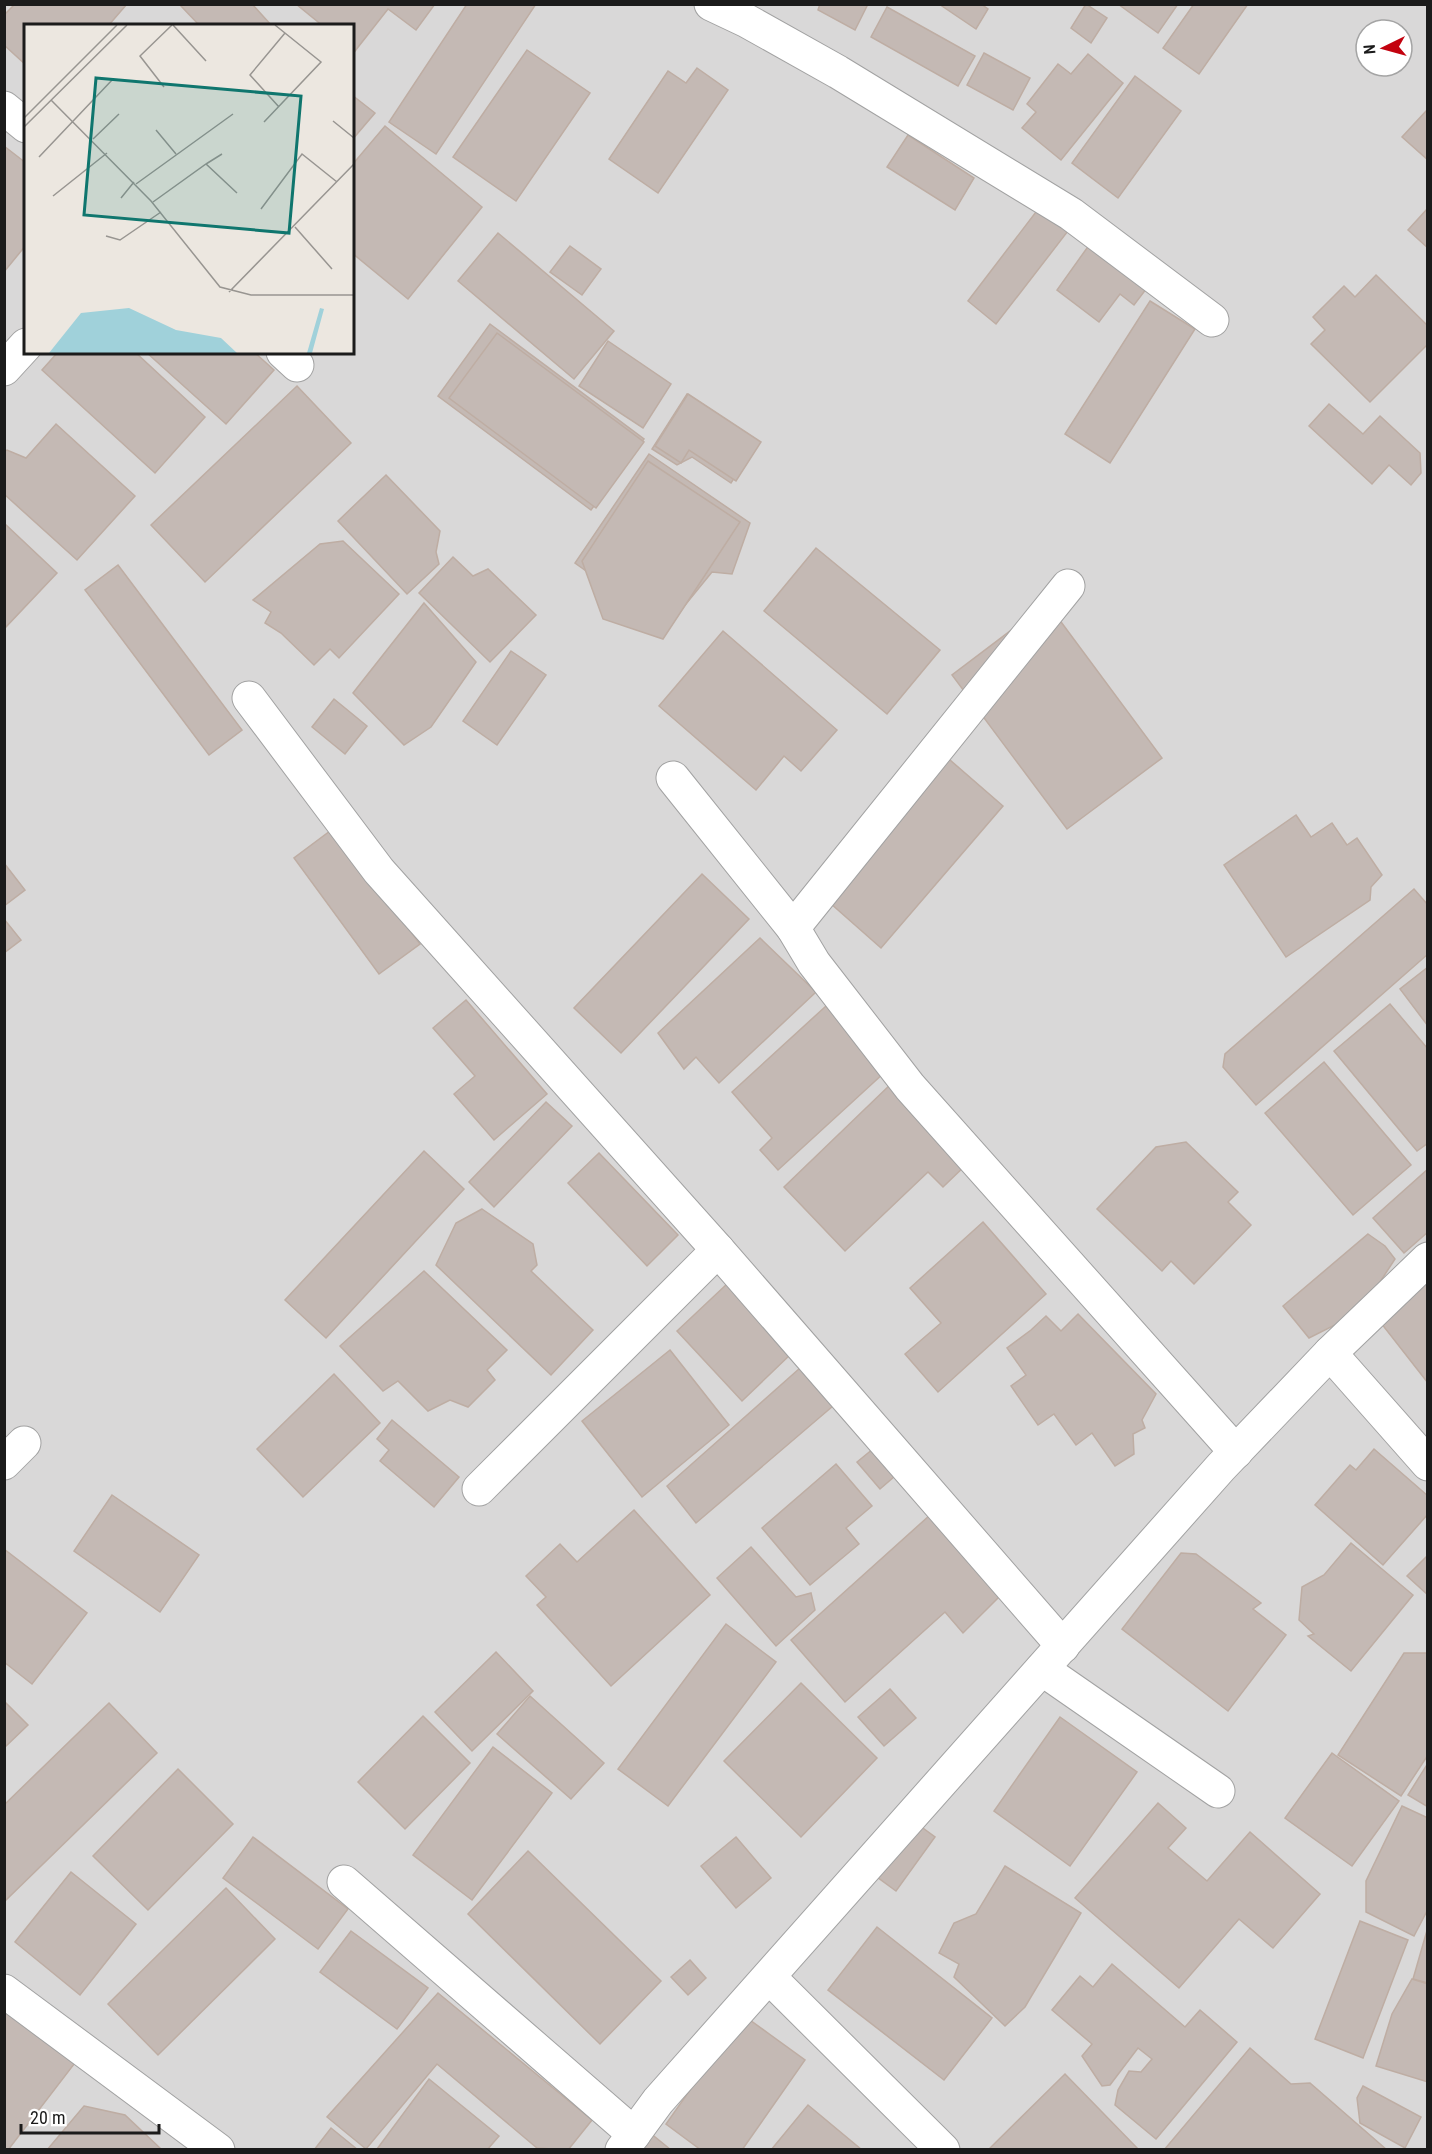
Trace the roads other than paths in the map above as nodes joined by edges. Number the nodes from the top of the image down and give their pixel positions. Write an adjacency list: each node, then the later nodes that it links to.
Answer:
1 (711, 4): 4 (street)
2 (4, 108): 3 (street)
3 (24, 124)
4 (1212, 320)
5 (24, 347): 6 (street)
6 (4, 369)
7 (1068, 586): 10 (street)
8 (249, 698): 11 (street)
9 (673, 778): 10 (street)
10 (793, 928): 14 (street)
11 (718, 1250): 16 (street); 17 (street)
12 (1428, 1259): 13 (street)
13 (1330, 1353): 14 (street); 15 (street)
14 (1236, 1452): 17 (street)
15 (1428, 1464)
16 (479, 1489)
17 (1053, 1658): 18 (street); 20 (street)
18 (1218, 1791)
19 (344, 1882): 22 (street)
20 (769, 1977): 22 (street); 24 (street)
21 (4, 1991): 23 (street)
22 (628, 2142)
23 (218, 2150)
24 (943, 2150)

